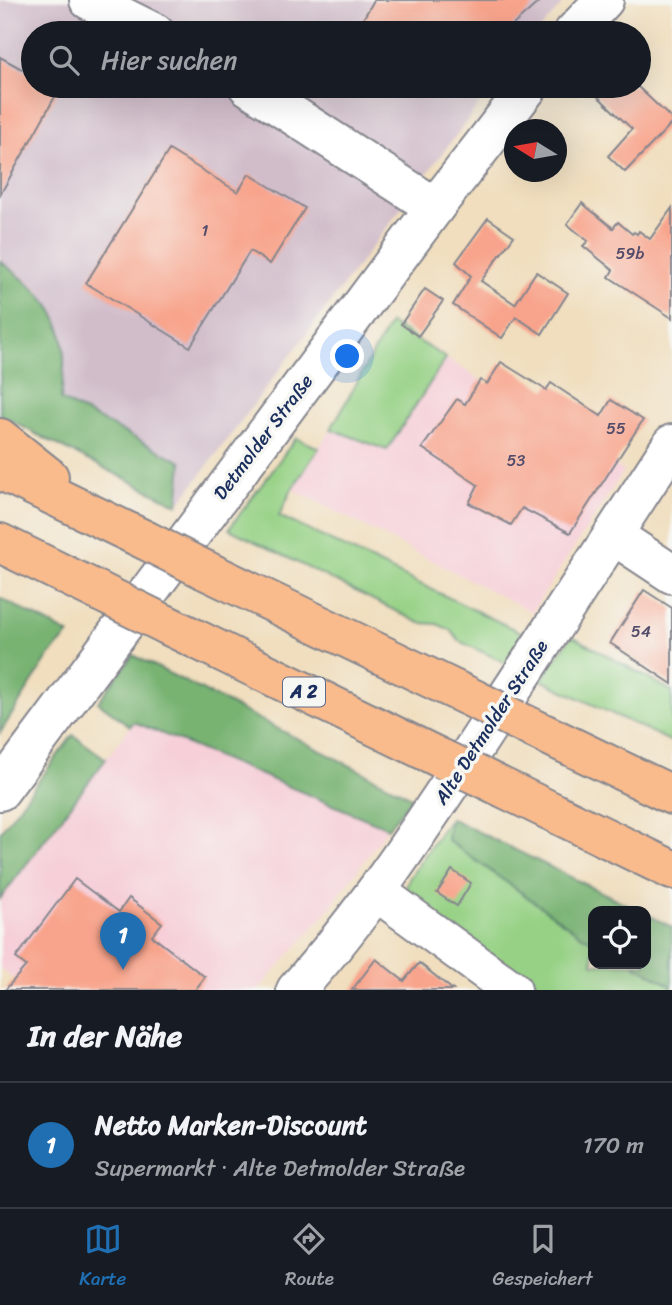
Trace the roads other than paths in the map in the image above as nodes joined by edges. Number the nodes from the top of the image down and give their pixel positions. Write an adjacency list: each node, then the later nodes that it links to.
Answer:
1 (89, 0): 3 (street)
2 (604, 0): 4 (street)
3 (132, 21)
4 (584, 21)
5 (267, 98): 7 (street)
6 (520, 98): 7 (street, Detmolder Straße)
7 (435, 207): 15 (street, Detmolder Straße)
8 (0, 438): 11 (highway)
9 (672, 444): 12 (street, Alte Detmolder Straße)
10 (0, 470): 11 (highway)
11 (103, 520): 16 (highway, bridge)
12 (613, 535): 14 (street); 18 (street, Alte Detmolder Straße)
13 (0, 543): 17 (highway, A 2, bridge)
14 (672, 575)
15 (0, 791)
16 (672, 796)
17 (672, 870)
18 (377, 892): 19 (street, Alte Detmolder Straße); 20 (street)
19 (296, 990)
20 (512, 990)

